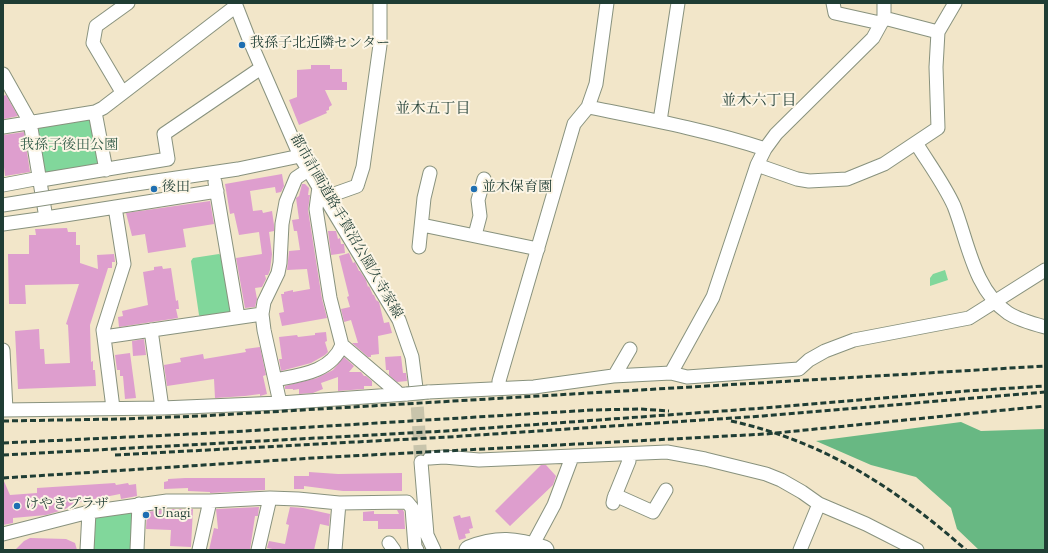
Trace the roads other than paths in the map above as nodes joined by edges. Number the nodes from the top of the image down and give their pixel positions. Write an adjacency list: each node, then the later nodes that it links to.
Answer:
1 (128, 3): 13 (street)
2 (380, 3): 31 (street)
3 (607, 3): 14 (street)
4 (678, 3): 16 (street)
5 (833, 3): 9 (street)
6 (884, 3): 9 (street)
7 (955, 3): 10 (street)
8 (230, 6): 11 (street, 都市計画道路手賀沼公園久寺家線); 13 (street)
9 (882, 20): 10 (street); 20 (street)
10 (938, 32): 19 (street)
11 (261, 68): 21 (street, 都市計画道路手賀沼公園久寺家線); 23 (street)
12 (3, 74): 17 (street)
13 (122, 92): 15 (street)
14 (588, 107): 16 (street); 39 (street)
15 (96, 112): 17 (street); 23 (street)
16 (660, 121): 20 (street)
17 (30, 122): 18 (street); 27 (street)
18 (3, 127)
19 (916, 143): 22 (street); 41 (street)
20 (765, 149): 22 (street)
21 (300, 156): 24 (street, 都市計画道路手賀沼公園久寺家線); 25 (street)
22 (757, 166): 50 (street)
23 (106, 170): 27 (street)
24 (308, 170): 31 (street, 都市計画道路手賀沼公園久寺家線); 42 (street)
25 (214, 173): 30 (street); 32 (street, bridge)
26 (430, 173): 36 (street)
27 (40, 179): 29 (street); 34 (street)
28 (484, 179): 37 (street)
29 (3, 185)
30 (217, 191): 33 (street); 43 (street)
31 (323, 192): 47 (street); 54 (street, 都市計画道路手賀沼公園久寺家線)
32 (3, 205)
33 (115, 207): 34 (street); 46 (street)
34 (46, 218): 35 (street)
35 (3, 224)
36 (422, 225): 37 (street); 38 (street)
37 (475, 235): 39 (street)
38 (419, 247)
39 (538, 249): 53 (street)
40 (1045, 270): 41 (street)
41 (995, 302): 44 (street); 50 (street)
42 (262, 314): 43 (street); 52 (street)
43 (238, 317): 45 (street)
44 (1045, 327)
45 (151, 330): 46 (street); 57 (street)
46 (104, 338): 56 (street)
47 (342, 345): 52 (street); 54 (street)
48 (630, 349): 51 (street)
49 (3, 350): 58 (street)
50 (671, 373): 51 (street)
51 (616, 376): 53 (street)
52 (275, 380): 55 (street)
53 (499, 388): 54 (street)
54 (412, 392): 55 (street)
55 (280, 403): 57 (street)
56 (113, 408): 57 (street); 58 (street)
57 (162, 408)
58 (4, 410)
59 (628, 454): 60 (street); 61 (street); 66 (street)
60 (572, 457): 70 (street); 77 (street)
61 (666, 490)
62 (270, 498): 63 (street); 64 (street); 74 (street)
63 (210, 501): 65 (street); 73 (street)
64 (339, 503): 75 (street); 76 (street)
65 (139, 504): 67 (street); 72 (street)
66 (819, 504): 78 (street); 79 (street)
67 (89, 512): 68 (street); 71 (street)
68 (3, 534)
69 (480, 548): 70 (highway)
70 (538, 548)
71 (87, 550)
72 (137, 550)
73 (199, 550)
74 (258, 550)
75 (335, 550)
76 (417, 550)
77 (434, 550)
78 (800, 550)
79 (916, 550)

